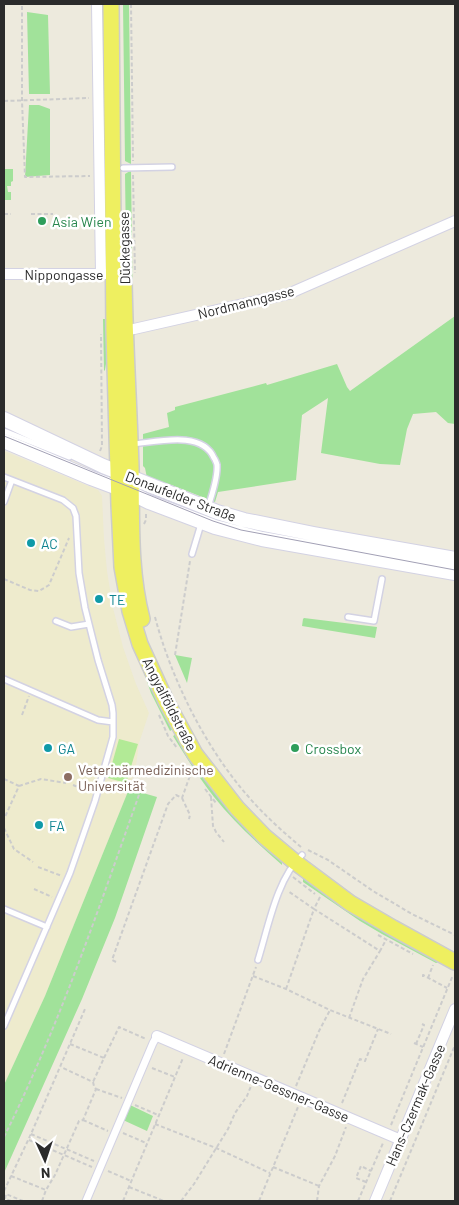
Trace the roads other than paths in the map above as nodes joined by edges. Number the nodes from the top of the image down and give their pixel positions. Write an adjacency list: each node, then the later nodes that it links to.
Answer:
1 (97, 4): 8 (street, Dückegasse)
2 (111, 4): 8 (main road, Dückegasse)
3 (120, 4): 5 (main road, Dückegasse)
4 (172, 167): 5 (lane)
5 (123, 168): 8 (main road, Dückegasse)
6 (455, 221): 9 (street, Nordmanngasse)
7 (4, 274): 8 (street, Nippongasse)
8 (113, 274): 9 (main road, Dückegasse)
9 (113, 331): 13 (main road, Dückegasse); 16 (main road, Dückegasse)
10 (4, 419): 16 (main road, Donaufelder Straße)
11 (4, 431): 16 (lane, Donaufelder Straße)
12 (4, 441): 16 (main road, Donaufelder Straße)
13 (130, 444): 16 (main road, Dückegasse); 18 (lane)
14 (4, 477): 15 (lane)
15 (12, 480): 17 (lane); 26 (lane)
16 (124, 481): 18 (main road, Donaufelder Straße); 29 (main road, Angyalföldstraße)
17 (4, 502)
18 (205, 515): 19 (lane); 20 (main road, Donaufelder Straße); 21 (lane, Donaufelder Straße); 22 (main road, Donaufelder Straße)
19 (192, 554)
20 (455, 559)
21 (455, 565)
22 (455, 573)
23 (382, 578): 24 (lane)
24 (348, 617)
25 (56, 621): 26 (lane)
26 (89, 624): 28 (lane)
27 (4, 680): 28 (lane)
28 (113, 722): 31 (lane)
29 (295, 863): 32 (main road, Angyalföldstraße); 33 (lane); 34 (main road, Angyalföldstraße)
30 (4, 909): 31 (lane)
31 (47, 927): 36 (lane)
32 (455, 952)
33 (258, 960)
34 (453, 971)
35 (455, 1009): 38 (street, Hans-Czermak-Gasse)
36 (4, 1026)
37 (155, 1039): 38 (street, Adrienne-Gessner-Gasse); 39 (street)
38 (401, 1140): 40 (street, Hans-Czermak-Gasse)
39 (86, 1201)
40 (375, 1201)

